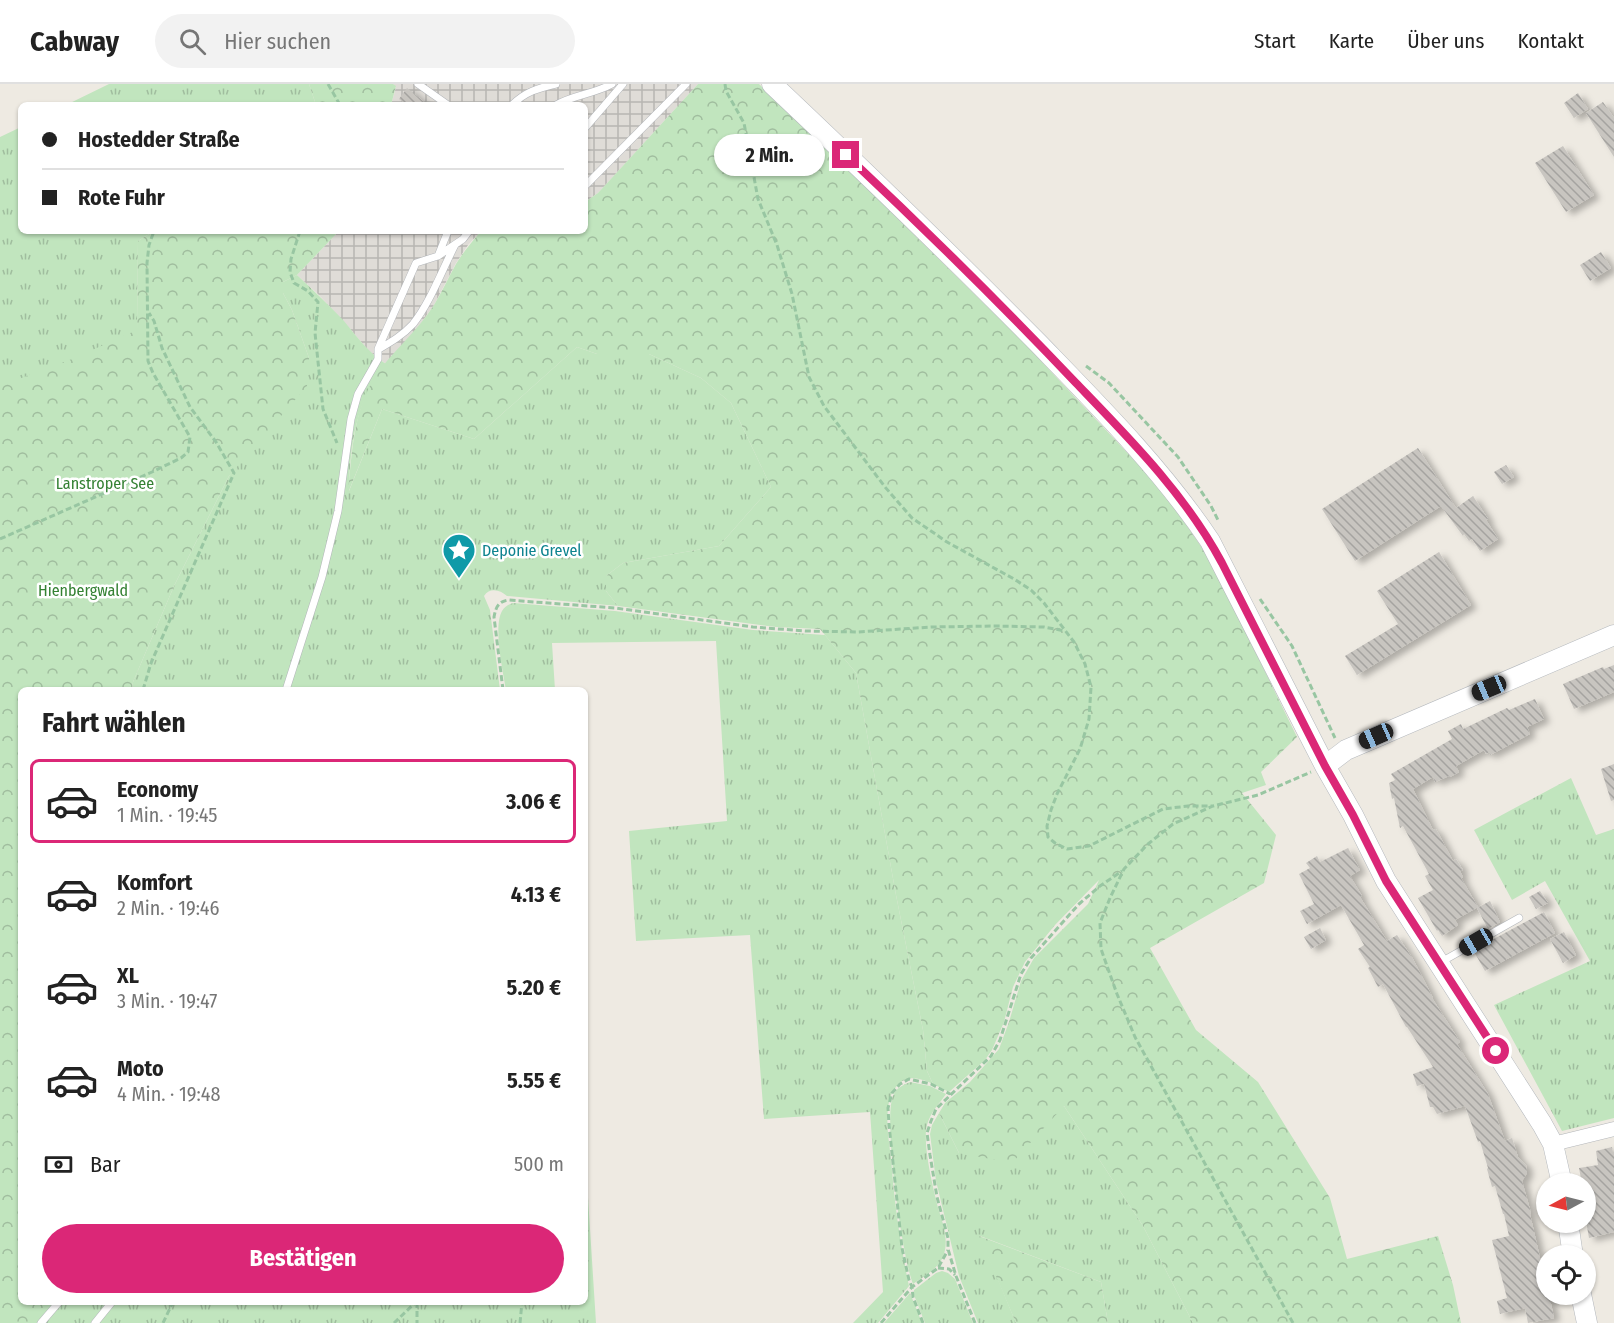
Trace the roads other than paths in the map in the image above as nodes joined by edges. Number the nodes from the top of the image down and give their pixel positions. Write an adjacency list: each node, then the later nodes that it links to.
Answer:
1 (418, 84): 7 (lane)
2 (556, 84): 8 (lane)
3 (612, 84): 9 (lane)
4 (623, 84): 10 (lane)
5 (686, 84): 11 (lane)
6 (772, 84): 19 (main road)
7 (444, 102)
8 (515, 102)
9 (563, 102)
10 (588, 125)
11 (588, 183)
12 (447, 234): 15 (lane)
13 (467, 234): 14 (lane)
14 (455, 245): 15 (lane); 16 (lane)
15 (438, 256): 16 (lane)
16 (378, 349): 18 (lane)
17 (1614, 635): 19 (main road)
18 (287, 687)
19 (1325, 766): 21 (main road)
20 (1519, 918): 21 (lane)
21 (1439, 963): 23 (main road)
22 (1614, 1128): 23 (street)
23 (1553, 1144): 24 (main road)
24 (1560, 1173)
25 (56, 1305): 28 (lane)
26 (110, 1305): 29 (lane)
27 (1583, 1305): 30 (main road)
28 (41, 1323)
29 (95, 1323)
30 (1587, 1323)

